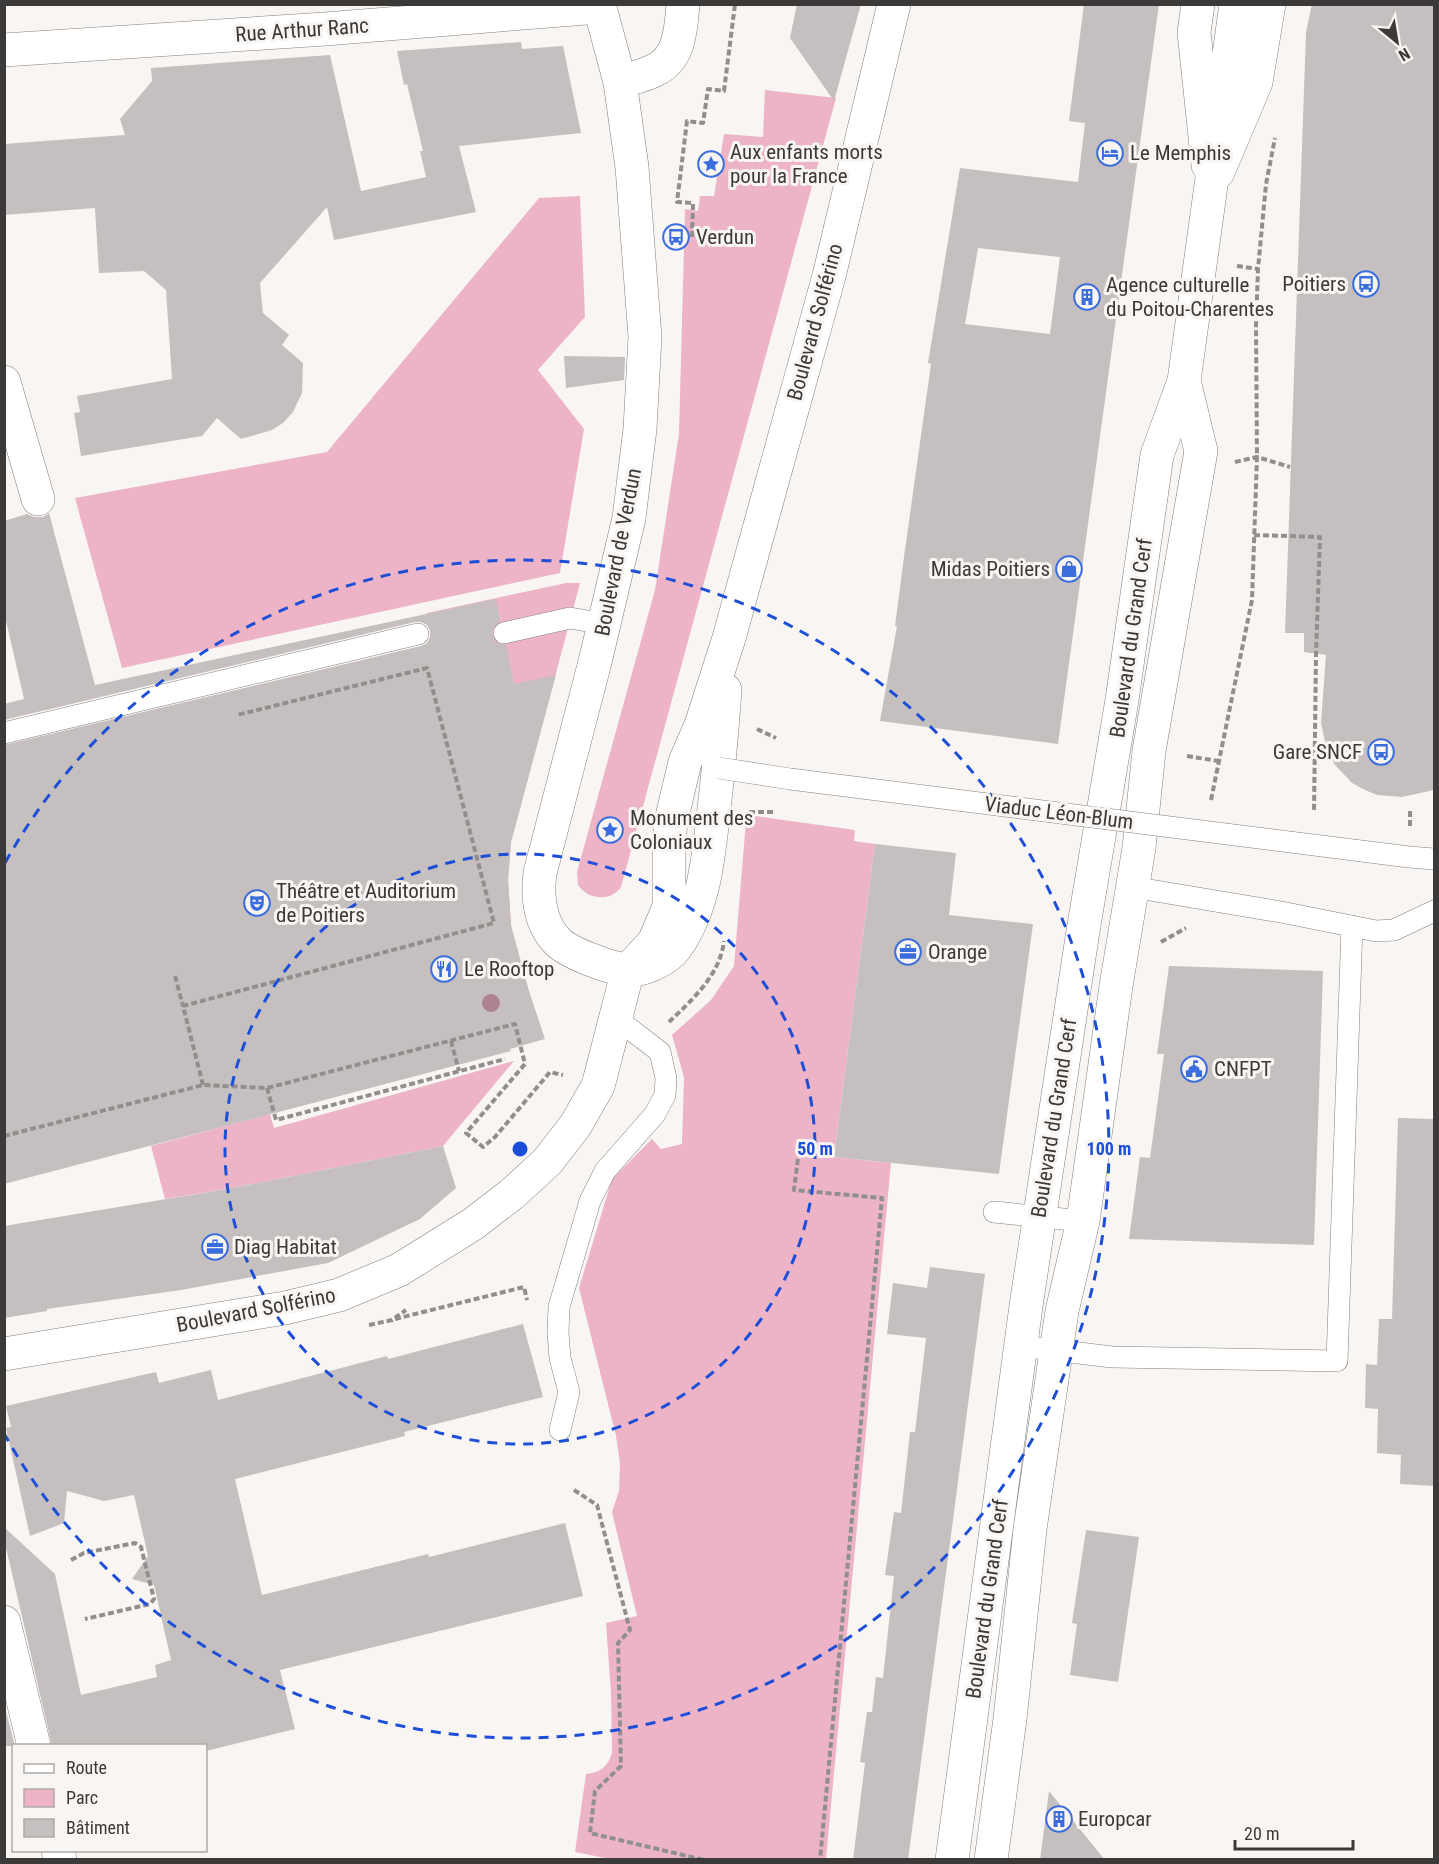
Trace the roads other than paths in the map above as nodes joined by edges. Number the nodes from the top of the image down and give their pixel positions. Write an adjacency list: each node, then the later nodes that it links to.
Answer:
1 (683, 4): 8 (street)
2 (894, 4): 16 (street, Boulevard Solférino)
3 (1198, 4): 9 (street, Boulevard du Grand Cerf)
4 (1236, 4): 9 (street, Boulevard du Grand Cerf)
5 (1269, 4): 9 (street, Boulevard du Grand Cerf)
6 (599, 6): 7 (street, Rue Arthur Ranc); 8 (street, Boulevard de Verdun)
7 (4, 50)
8 (620, 82): 13 (street, Boulevard de Verdun)
9 (1210, 191): 10 (street, Boulevard du Grand Cerf)
10 (1184, 381): 21 (street, Boulevard du Grand Cerf); 27 (street, Boulevard du Grand Cerf)
11 (4, 382): 12 (street)
12 (38, 499)
13 (604, 624): 14 (lane); 24 (street, Boulevard de Verdun)
14 (504, 633)
15 (418, 634): 17 (lane)
16 (729, 638): 18 (street, Boulevard Solférino); 19 (street, Boulevard Solférino)
17 (4, 733)
18 (685, 762): 19 (lane, Viaduc Léon-Blum); 24 (street, Boulevard Solférino)
19 (719, 768): 20 (lane, Viaduc Léon-Blum, bridge); 24 (street, Boulevard Solférino)
20 (1434, 859)
21 (1132, 887): 23 (lane); 28 (street, Boulevard du Grand Cerf)
22 (1434, 911): 23 (lane)
23 (1352, 926): 30 (lane)
24 (628, 970): 25 (street, Boulevard Solférino)
25 (617, 1019): 31 (street, Boulevard Solférino); 32 (lane)
26 (994, 1212): 27 (lane)
27 (1039, 1216): 28 (lane); 29 (street, Boulevard du Grand Cerf)
28 (1083, 1221): 30 (street, Boulevard du Grand Cerf)
29 (1021, 1346): 30 (lane); 35 (street, Boulevard du Grand Cerf)
30 (1057, 1351): 36 (street, Boulevard du Grand Cerf)
31 (4, 1354)
32 (560, 1430)
33 (4, 1622): 34 (street)
34 (33, 1744)
35 (952, 1860)
36 (991, 1860)

